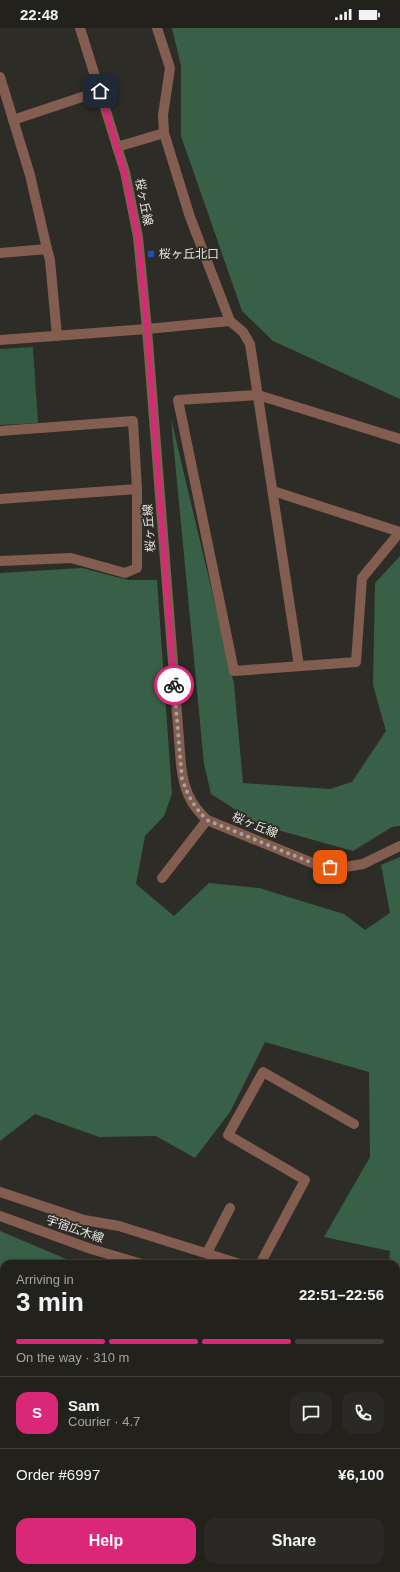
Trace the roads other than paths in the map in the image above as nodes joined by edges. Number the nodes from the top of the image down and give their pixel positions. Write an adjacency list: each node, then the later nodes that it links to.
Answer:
1 (80, 28): 4 (street, 桜ヶ丘線)
2 (157, 28): 6 (street)
3 (0, 77): 5 (street)
4 (100, 91): 5 (street); 7 (street, 桜ヶ丘線)
5 (13, 120): 8 (street)
6 (164, 133): 7 (street); 10 (street)
7 (117, 147): 11 (street, 桜ヶ丘線)
8 (48, 249): 9 (street); 12 (street)
9 (0, 253)
10 (230, 321): 11 (street); 14 (street)
11 (147, 329): 12 (street); 23 (street, 桜ヶ丘線)
12 (57, 336): 13 (street)
13 (0, 340)
14 (258, 395): 16 (street); 18 (street); 22 (street)
15 (0, 431): 17 (street)
16 (400, 439)
17 (137, 489): 19 (street); 21 (street)
18 (273, 491): 20 (street); 22 (street)
19 (0, 499)
20 (400, 532): 22 (street)
21 (0, 561)
22 (299, 666)
23 (207, 820): 24 (street, 桜ヶ丘線); 25 (street)
24 (400, 846)
25 (162, 878)
26 (354, 1124): 33 (street)
27 (0, 1192): 30 (street)
28 (230, 1208): 30 (street)
29 (0, 1216): 31 (street, 宇宿広木線)
30 (208, 1253): 32 (street)
31 (128, 1260)
32 (228, 1260)
33 (262, 1260)

